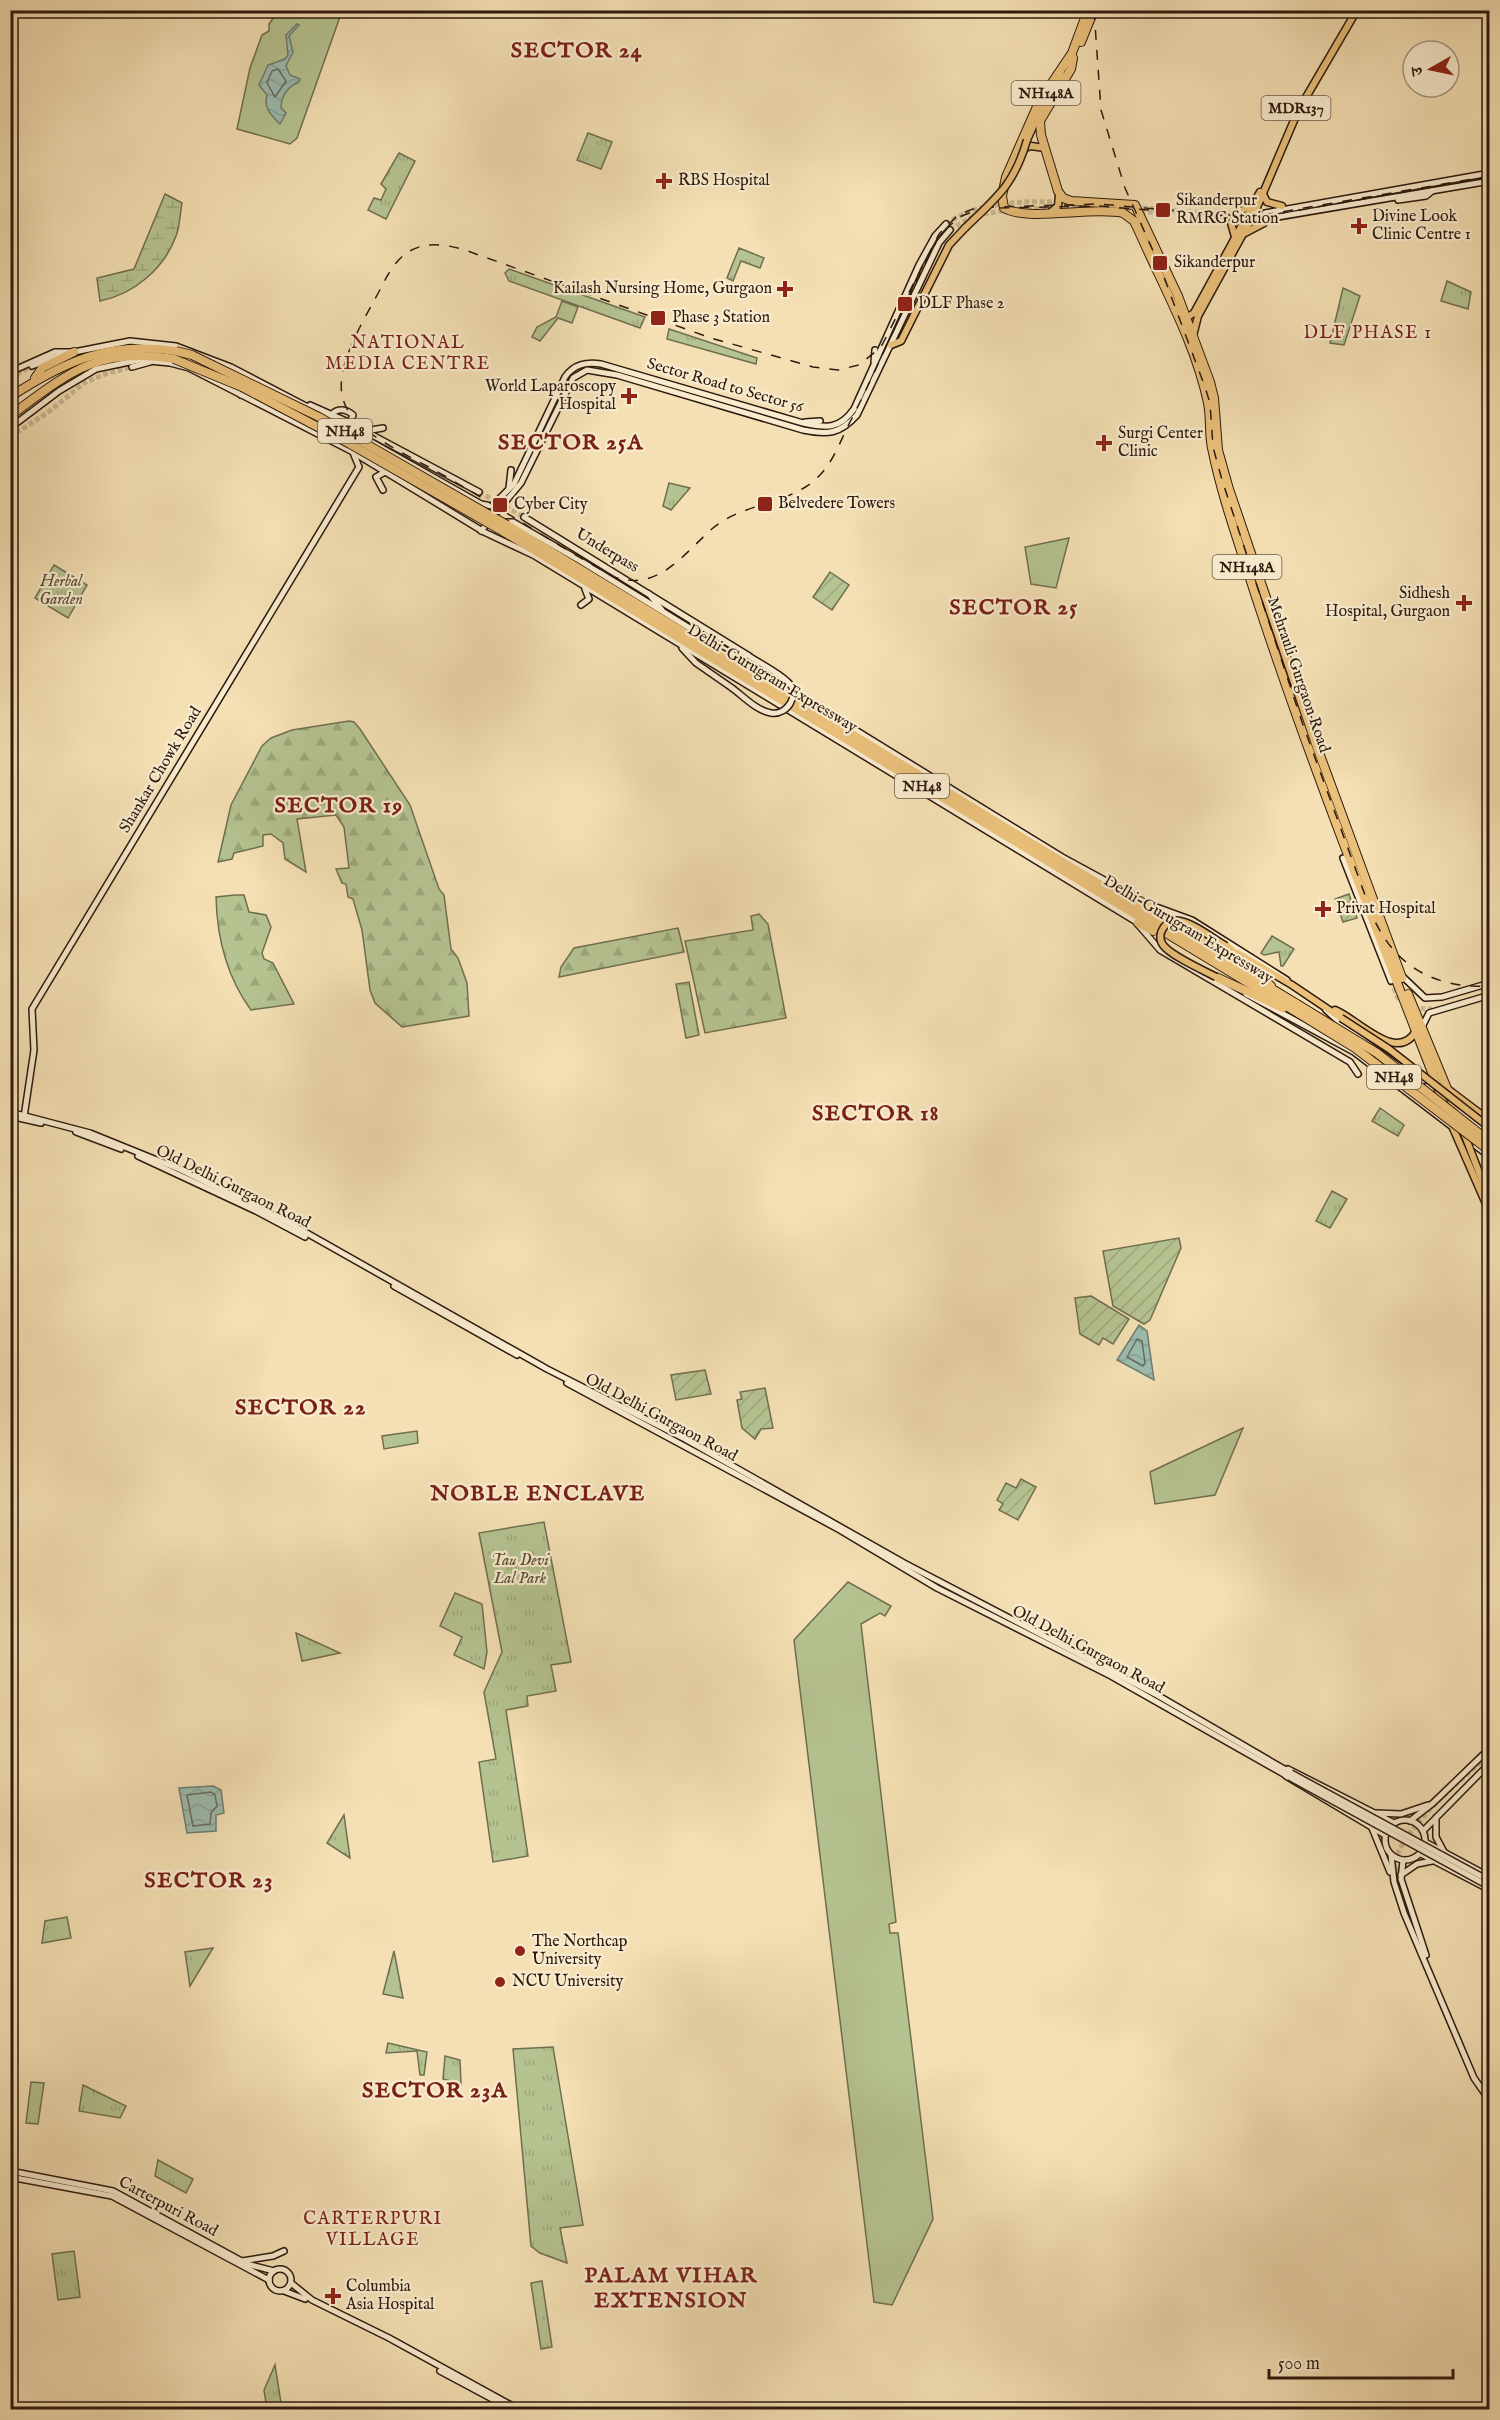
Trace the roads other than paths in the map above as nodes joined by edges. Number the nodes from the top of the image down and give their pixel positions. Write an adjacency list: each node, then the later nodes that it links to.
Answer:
1 (1088, 10): 6 (highway, Mehrauli Gurgaon Road / NH148A)
2 (1094, 10): 4 (highway, NH148A)
3 (1355, 10): 10 (main road, MDR137)
4 (1070, 65): 5 (highway, NH148A); 23 (main road, bridge)
5 (1046, 148): 6 (main road); 9 (highway, NH148A)
6 (1019, 151): 12 (highway, Mehrauli Gurgaon Road / NH148A)
7 (1490, 173): 14 (main road)
8 (1490, 181): 14 (main road)
9 (1058, 191): 12 (main road); 17 (highway, Mehrauli Gurgaon Road / NH148A)
10 (1260, 195): 11 (main road); 13 (main road); 16 (main road, MDR137)
11 (1282, 206)
12 (1051, 212): 19 (highway, Mehrauli Gurgaon Road / NH148A)
13 (1239, 213)
14 (1265, 218): 18 (main road)
15 (1231, 223): 20 (main road)
16 (1245, 224): 18 (main road); 20 (main road)
17 (1149, 232): 19 (main road); 21 (highway, Mehrauli Gurgaon Road / NH148A)
18 (1243, 234): 22 (main road)
19 (1141, 236): 61 (highway, Mehrauli Gurgaon Road / NH148A)
20 (1236, 237): 21 (main road)
21 (1186, 318): 22 (highway, Mehrauli Gurgaon Road / NH148A)
22 (1193, 339): 61 (highway, Mehrauli Gurgaon Road / NH148A)
23 (891, 345): 29 (main road, Sector Road to Sector 56); 56 (main road)
24 (875, 350): 29 (main road)
25 (74, 352): 28 (main road); 31 (main road); 32 (highway); 33 (main road)
26 (175, 355): 32 (highway, Delhi-Gurugram Expressway / NH48); 37 (highway, Delhi-Gurugram Expressway / NH48); 59 (highway, Delhi-Gurugram Expressway / NH48, bridge)
27 (154, 360): 30 (main road); 34 (main road); 40 (main road)
28 (32, 366)
29 (874, 366): 43 (main road, Sector Road to Sector 56)
30 (132, 367)
31 (10, 372)
32 (33, 382): 35 (highway, Delhi-Gurugram Expressway / NH48)
33 (282, 394): 34 (main road); 36 (main road)
34 (238, 395): 47 (main road)
35 (10, 397)
36 (303, 404): 38 (main road); 51 (main road)
37 (24, 406): 39 (highway, Delhi-Gurugram Expressway / NH48); 40 (highway)
38 (332, 414): 42 (main road); 42 (main road)
39 (10, 416)
40 (25, 416): 44 (main road)
41 (820, 421): 43 (main road)
42 (350, 423): 46 (main road)
43 (803, 423): 53 (main road, Sector Road to Sector 56)
44 (10, 428)
45 (383, 428): 46 (main road)
46 (365, 431): 54 (main road)
47 (351, 452): 48 (main road); 108 (main road, Shankar Chowk Road)
48 (374, 465): 50 (main road); 108 (main road, Shankar Chowk Road)
49 (511, 470): 53 (main road)
50 (385, 471): 52 (main road); 55 (main road)
51 (449, 486): 53 (main road, Sector Road to Sector 56); 55 (main road)
52 (382, 490)
53 (509, 490)
54 (479, 492)
55 (444, 507): 60 (main road)
56 (491, 517): 58 (main road); 60 (main road)
57 (524, 518): 64 (main road, Underpass)
58 (496, 523)
59 (505, 528): 68 (highway, Delhi-Gurugram Expressway / NH48); 70 (highway, Delhi-Gurugram Expressway / NH48)
60 (481, 531): 62 (main road)
61 (1240, 533): 71 (highway, Mehrauli Gurgaon Road / NH148A); 71 (highway, Mehrauli Gurgaon Road / NH148A)
62 (535, 556): 63 (main road); 66 (main road)
63 (583, 585): 65 (main road); 67 (main road)
64 (645, 590): 66 (main road); 67 (main road, Underpass, bridge)
65 (581, 605)
66 (667, 615): 68 (main road)
67 (678, 644): 69 (main road)
68 (720, 650): 76 (highway, Delhi-Gurugram Expressway / NH48); 77 (main road)
69 (736, 679): 70 (highway); 81 (main road)
70 (754, 684): 80 (highway, Delhi-Gurugram Expressway / NH48)
71 (1329, 794): 72 (highway, Mehrauli Gurgaon Road / NH148A)
72 (1337, 823): 74 (highway, Mehrauli Gurgaon Road / NH148A); 96 (highway, Mehrauli Gurgaon Road / NH148A)
73 (1342, 858): 87 (main road)
74 (1361, 869): 75 (highway); 78 (highway, Mehrauli Gurgaon Road / NH148A)
75 (1369, 871)
76 (1108, 890): 77 (highway); 84 (highway, Delhi-Gurugram Expressway / NH48)
77 (1137, 899): 84 (highway); 89 (main road)
78 (1372, 900): 79 (highway); 85 (highway, Mehrauli Gurgaon Road / NH148A)
79 (1381, 903)
80 (1123, 907): 81 (highway); 82 (highway, Delhi-Gurugram Expressway / NH48)
81 (1136, 922): 82 (highway); 97 (main road)
82 (1187, 946): 93 (highway, Delhi-Gurugram Expressway / NH48)
83 (1226, 946): 86 (main road, bridge); 89 (main road); 90 (highway)
84 (1227, 963): 90 (highway, Delhi-Gurugram Expressway / NH48)
85 (1400, 974): 88 (main road); 96 (highway, Mehrauli Gurgaon Road / NH148A)
86 (1216, 977): 93 (highway); 95 (main road)
87 (1391, 981)
88 (1490, 983)
89 (1292, 985): 92 (main road)
90 (1276, 992): 93 (highway, Delhi-Gurugram Expressway / NH48)
91 (1490, 993): 94 (main road); 96 (main road)
92 (1320, 1005): 96 (main road); 98 (main road); 111 (main road, bridge)
93 (1295, 1007): 113 (highway, Delhi-Gurugram Expressway / NH48, bridge); 114 (highway, Delhi-Gurugram Expressway / NH48, bridge)
94 (1432, 1009)
95 (1315, 1031): 97 (main road); 101 (main road)
96 (1419, 1031): 100 (highway, Mehrauli Gurgaon Road / NH148A); 102 (highway, Mehrauli Gurgaon Road / NH148A)
97 (1305, 1035): 99 (main road)
98 (1400, 1065): 100 (main road); 101 (main road)
99 (1358, 1074)
100 (1433, 1075): 103 (highway, Mehrauli Gurgaon Road / NH148A)
101 (1389, 1079): 107 (main road)
102 (1449, 1090): 104 (highway, Mehrauli Gurgaon Road / NH148A); 109 (main road)
103 (1442, 1098): 105 (main road, Mehrauli Gurgaon Road / NH148A)
104 (1455, 1108): 112 (main road); 115 (main road)
105 (1446, 1110): 107 (main road); 110 (main road, Mehrauli Gurgaon Road / NH148A)
106 (10, 1114): 108 (main road, Old Delhi Gurgaon Road)
107 (1436, 1115): 110 (main road)
108 (25, 1118): 122 (main road, Old Delhi Gurgaon Road)
109 (1490, 1121)
110 (1451, 1126): 119 (main road, Mehrauli Gurgaon Road)
111 (1490, 1128)
112 (1490, 1135): 114 (main road)
113 (1490, 1142)
114 (1489, 1155): 115 (main road)
115 (1475, 1167): 117 (main road)
116 (1490, 1177): 117 (main road)
117 (1482, 1184): 118 (main road)
118 (1490, 1201)
119 (1490, 1213)
120 (1490, 1748): 123 (main road)
121 (1490, 1763): 125 (main road)
122 (1287, 1773): 124 (main road); 128 (main road); 138 (main road, bridge); 140 (main road, bridge)
123 (1433, 1803): 124 (main road); 126 (main road)
124 (1371, 1813): 127 (main road)
125 (1436, 1817): 129 (main road); 133 (main road)
126 (1410, 1821): 127 (main road); 129 (main road)
127 (1394, 1823): 130 (main road)
128 (1372, 1827): 130 (main road); 139 (main road)
129 (1423, 1831): 131 (main road)
130 (1385, 1835): 134 (main road)
131 (1425, 1842): 132 (main road); 133 (main road)
132 (1420, 1854): 135 (main road); 136 (main road)
133 (1446, 1854): 138 (main road)
134 (1391, 1855): 135 (main road); 139 (main road)
135 (1403, 1861): 137 (main road)
136 (1433, 1861): 137 (main road); 140 (main road)
137 (1401, 1875): 142 (main road)
138 (1490, 1879)
139 (1394, 1882): 142 (main road)
140 (1490, 1888)
141 (1417, 1935): 142 (main road)
142 (1423, 1951): 143 (main road); 144 (main road)
143 (1490, 2096)
144 (1490, 2101)
145 (10, 2171): 148 (main road, Carterpuri Road)
146 (10, 2177): 150 (main road, Carterpuri Road)
147 (284, 2251): 148 (main road)
148 (240, 2261): 149 (main road, Carterpuri Road)
149 (274, 2271): 150 (main road); 151 (main road)
150 (269, 2280): 152 (main road)
151 (291, 2283): 152 (main road); 154 (main road)
152 (284, 2291): 153 (main road)
153 (513, 2409)
154 (520, 2409)

